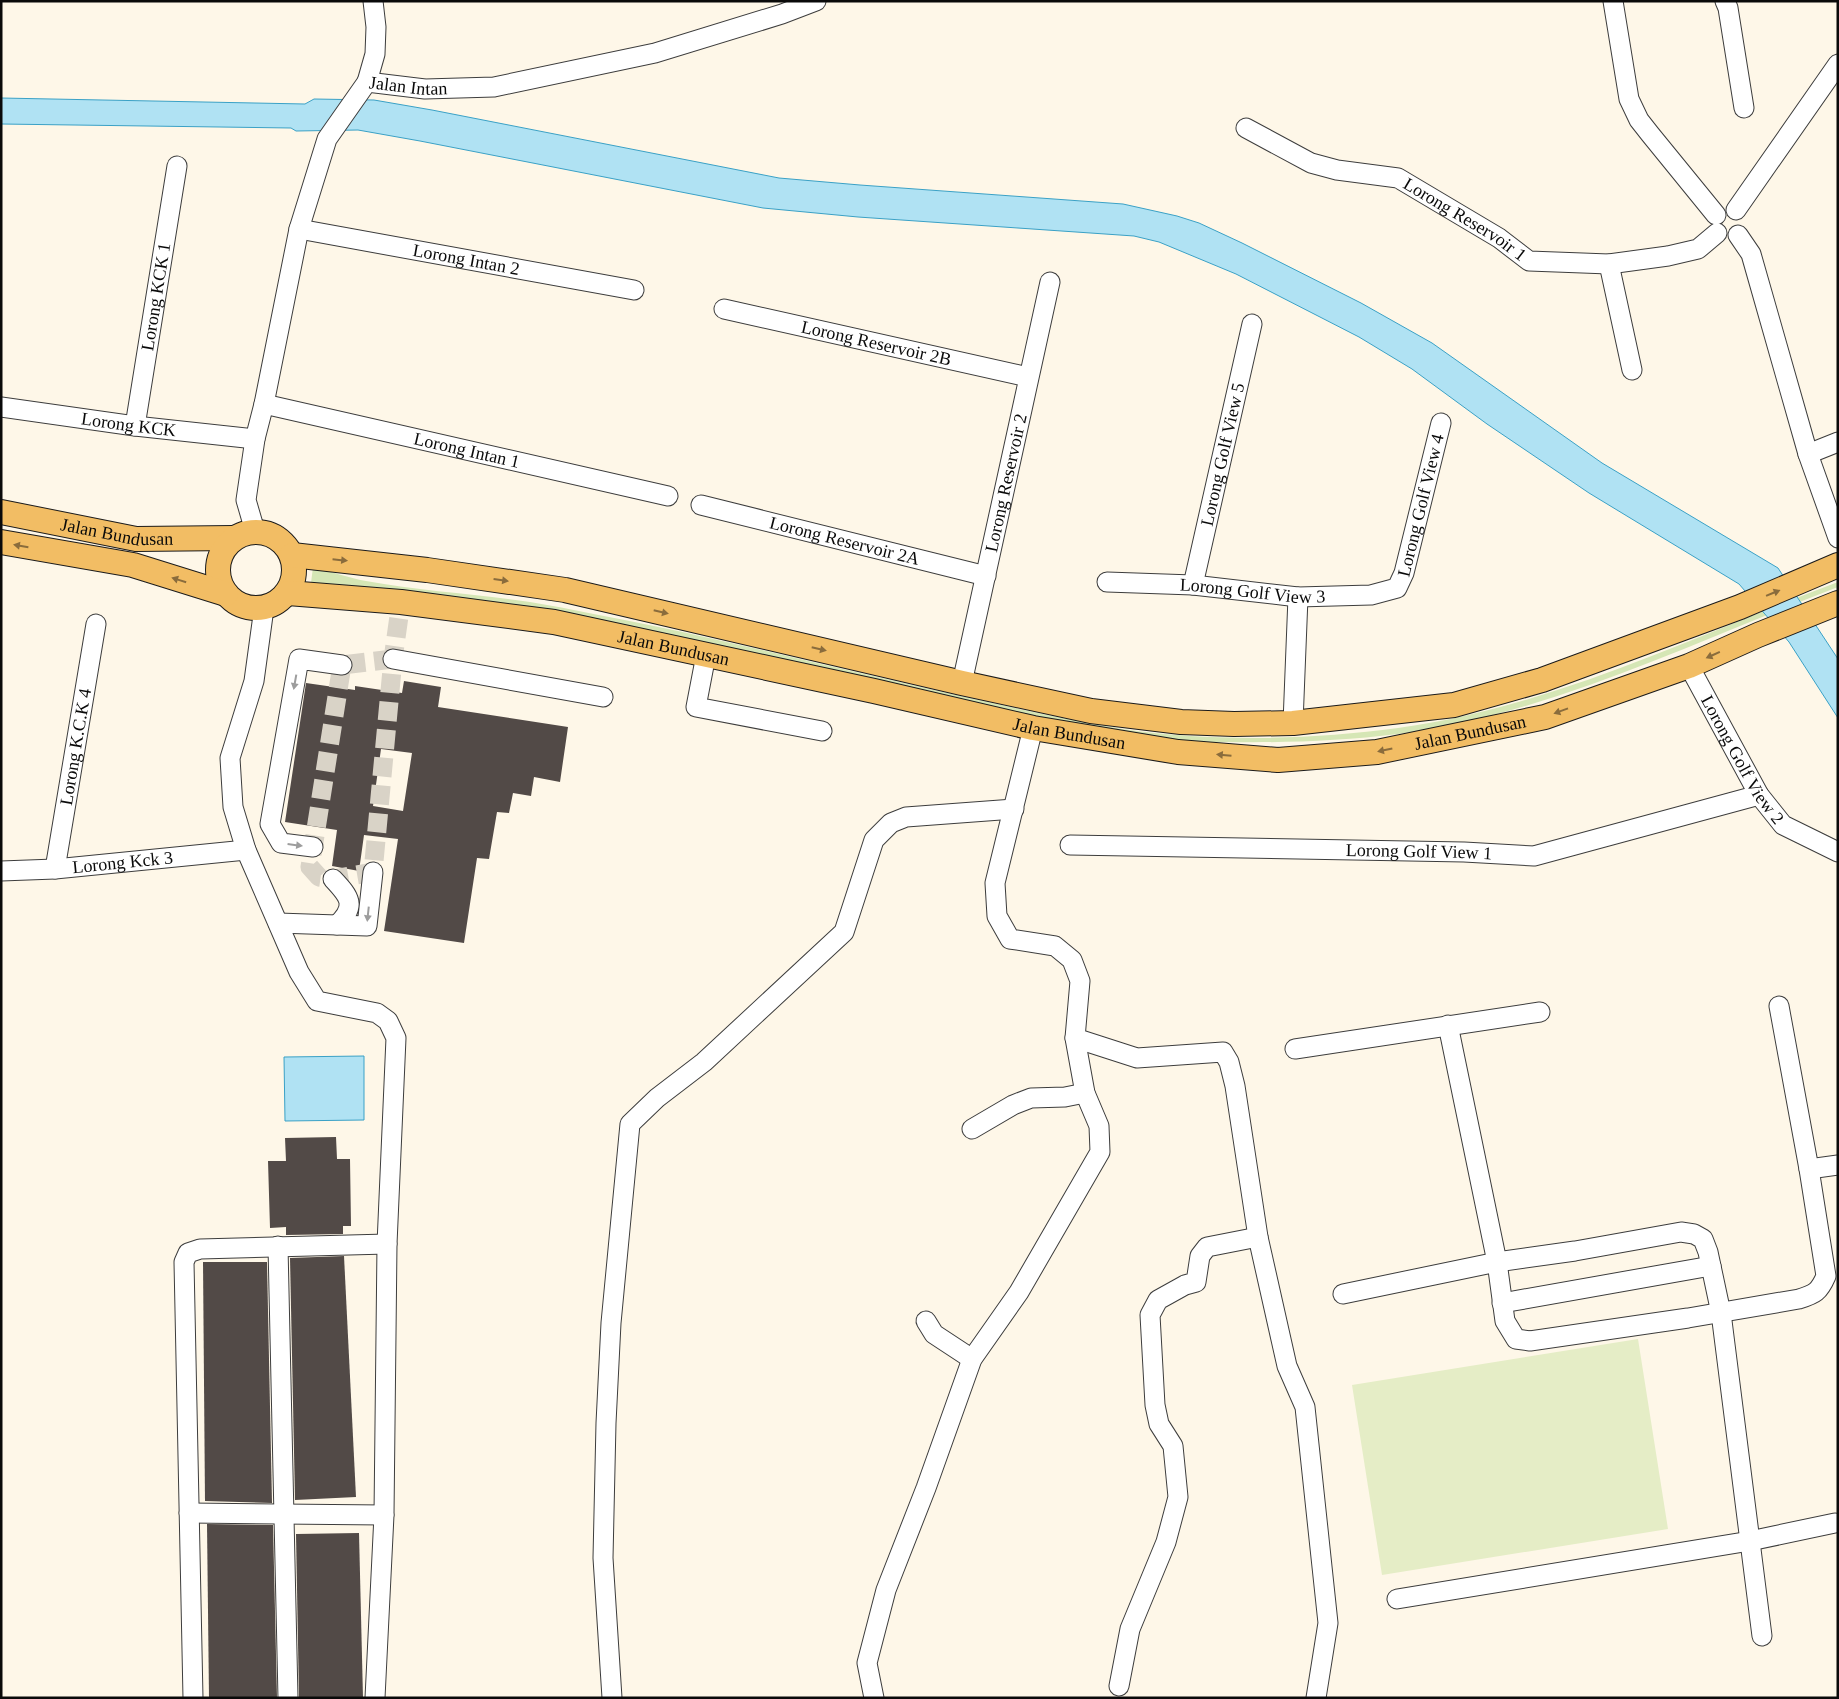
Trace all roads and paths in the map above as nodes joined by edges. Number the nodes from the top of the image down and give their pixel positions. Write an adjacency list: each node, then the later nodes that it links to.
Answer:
1 (373, 1): 6 (street)
2 (816, 1): 6 (street, Jalan Intan)
3 (1613, 1): 11 (street)
4 (1725, 1): 7 (street)
5 (1838, 64): 10 (street)
6 (362, 88): 12 (street, Jalan Intan)
7 (1744, 108)
8 (1246, 128): 14 (street, Lorong Reservoir 1)
9 (177, 166): 24 (street, Lorong KCK 1)
10 (1736, 210): 11 (street); 13 (street)
11 (1716, 224): 13 (street); 14 (street, Lorong Reservoir 1)
12 (299, 229): 16 (street, Lorong Intan 2); 21 (street, Jalan Intan)
13 (1738, 234): 27 (street)
14 (1608, 264): 19 (street)
15 (1050, 282): 20 (street, Lorong Reservoir 2)
16 (634, 290)
17 (724, 309): 20 (street, Lorong Reservoir 2B)
18 (1252, 324): 38 (street, Lorong Golf View 5)
19 (1632, 370)
20 (1028, 377): 36 (street, Lorong Reservoir 2)
21 (264, 404): 25 (street, Jalan Intan); 28 (street, Lorong Intan 1)
22 (1, 407): 24 (street, Lorong KCK)
23 (1441, 423): 39 (street, Lorong Golf View 4)
24 (135, 426): 25 (street, Lorong KCK)
25 (255, 439): 31 (street, Jalan Intan)
26 (1838, 442): 27 (street)
27 (1808, 454): 32 (street)
28 (668, 496)
29 (701, 505): 36 (street, Lorong Reservoir 2A)
30 (1, 512): 31 (main road, Jalan Bundusan)
31 (245, 534): 34 (main road); 41 (main road)
32 (1838, 538)
33 (1, 542): 41 (main road, Jalan Bundusan, one-way to 33)
34 (292, 555): 40 (main road); 50 (main road, Jalan Bundusan, one-way to 50)
35 (1838, 565): 52 (main road, Jalan Bundusan, one-way to 35)
36 (986, 576): 50 (street, Lorong Reservoir 2)
37 (1107, 582): 38 (street, Lorong Golf View 3)
38 (1193, 584): 42 (street, Lorong Golf View 3)
39 (1397, 588): 42 (street, Lorong Golf View 3)
40 (288, 593): 44 (main road); 46 (main road, Jalan Bundusan)
41 (226, 594): 44 (main road)
42 (1298, 597): 52 (street)
43 (1831, 606): 49 (main road, Jalan Bundusan, one-way to 49)
44 (264, 608): 59 (street)
45 (96, 624): 61 (street, Lorong K.C.K 4)
46 (706, 655): 53 (main road, Jalan Bundusan); 54 (street)
47 (393, 659): 51 (street)
48 (342, 665): 58 (street, one-way to 58)
49 (1689, 666): 53 (main road, Jalan Bundusan, one-way to 53); 55 (street, Lorong Golf View 2)
50 (962, 683): 52 (main road, Jalan Bundusan)
51 (603, 697)
52 (1293, 723)
53 (1033, 728): 56 (street)
54 (822, 731)
55 (1759, 795): 57 (street, Lorong Golf View 1); 60 (street, Lorong Golf View 2)
56 (1014, 809): 70 (street); 97 (street)
57 (1070, 845)
58 (313, 847)
59 (246, 850): 61 (street, Lorong Kck 3); 65 (street)
60 (1838, 852)
61 (55, 869): 62 (street, Lorong Kck 3)
62 (1, 871)
63 (373, 872): 66 (street, one-way to 66)
64 (333, 879): 66 (street)
65 (278, 923): 66 (street); 77 (street)
66 (336, 925)
67 (1779, 1006): 75 (street)
68 (1540, 1012): 69 (street)
69 (1448, 1025): 71 (street); 79 (street)
70 (1075, 1038): 72 (street); 76 (street)
71 (1295, 1049)
72 (1085, 1093): 73 (street); 85 (street)
73 (972, 1129)
74 (1838, 1165): 75 (street)
75 (1809, 1169): 83 (street)
76 (1258, 1237): 93 (street); 99 (street)
77 (387, 1244): 78 (street); 88 (street)
78 (278, 1246): 86 (street); 87 (street)
79 (1497, 1262): 80 (street); 81 (street); 82 (street)
80 (1711, 1266): 82 (street); 83 (street)
81 (1343, 1294)
82 (1502, 1304): 83 (street)
83 (1721, 1313): 90 (street)
84 (926, 1321): 85 (street)
85 (972, 1359): 98 (street)
86 (189, 1513): 87 (street); 94 (street)
87 (284, 1515): 88 (street); 95 (street)
88 (384, 1515): 96 (street)
89 (1835, 1523): 90 (street)
90 (1750, 1541): 91 (street); 92 (street)
91 (1397, 1600)
92 (1762, 1636)
93 (1119, 1686)
94 (193, 1698)
95 (288, 1698)
96 (376, 1698)
97 (612, 1698)
98 (874, 1698)
99 (1316, 1698)

